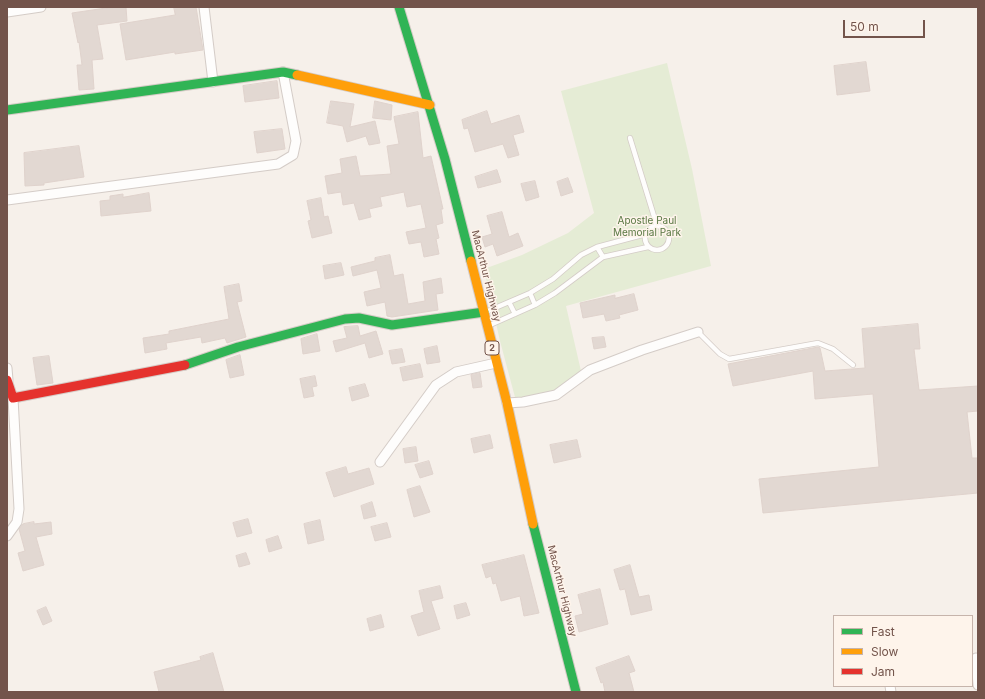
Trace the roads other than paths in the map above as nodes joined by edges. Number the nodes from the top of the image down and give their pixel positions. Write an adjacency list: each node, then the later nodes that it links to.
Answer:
1 (41, 7): 4 (street)
2 (204, 7): 6 (street)
3 (399, 7): 7 (main road, MacArthur Highway / 2)
4 (7, 12)
5 (283, 72): 6 (main road); 7 (main road); 10 (street)
6 (213, 82): 8 (main road)
7 (430, 105): 19 (main road, MacArthur Highway / 2)
8 (7, 110)
9 (630, 138): 11 (lane)
10 (7, 200)
11 (657, 226): 12 (lane); 14 (lane)
12 (646, 234): 13 (lane); 14 (lane)
13 (598, 247): 15 (lane); 16 (lane)
14 (648, 247): 15 (lane)
15 (603, 257): 18 (lane)
16 (530, 293): 17 (lane); 18 (lane)
17 (509, 302): 19 (lane); 20 (lane)
18 (535, 304): 20 (lane)
19 (484, 312): 21 (main road, MacArthur Highway / 2); 27 (main road)
20 (514, 314): 21 (lane)
21 (487, 327): 23 (main road, MacArthur Highway / 2)
22 (698, 332): 24 (lane); 28 (street)
23 (496, 363): 28 (main road, MacArthur Highway / 2); 29 (street)
24 (852, 366)
25 (7, 368): 26 (street)
26 (7, 380): 27 (main road)
27 (13, 398): 30 (street)
28 (507, 403): 33 (main road, MacArthur Highway / 2)
29 (380, 462)
30 (7, 536)
31 (975, 658): 32 (street)
32 (978, 685)
33 (576, 692)

